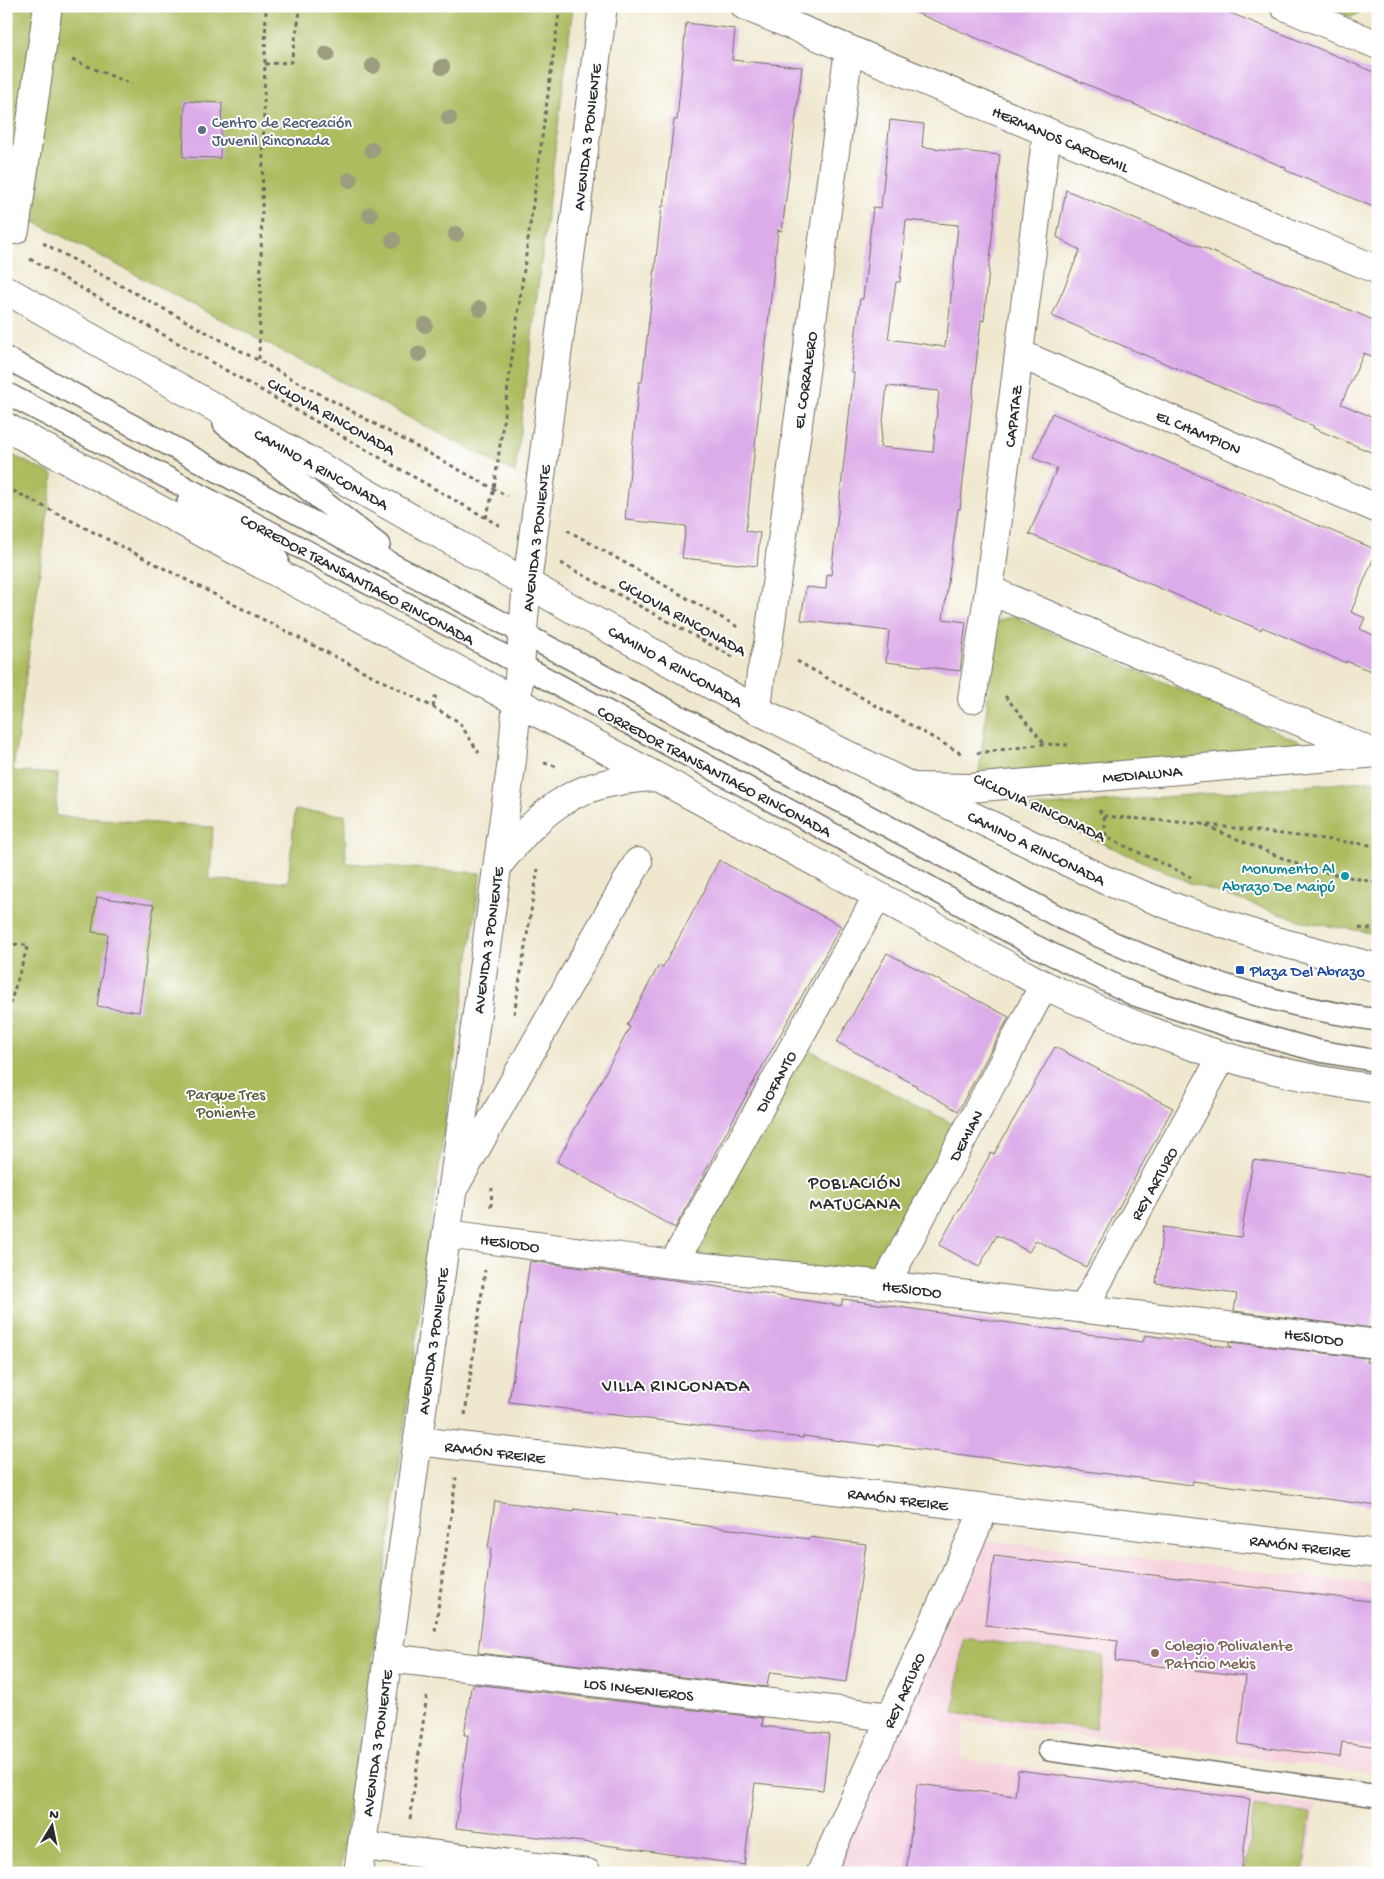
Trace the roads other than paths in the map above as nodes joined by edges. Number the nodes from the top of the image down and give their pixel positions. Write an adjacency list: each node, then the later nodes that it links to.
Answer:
1 (48, 6): 9 (street)
2 (603, 6): 20 (street, AVENIDA 3 PONIENTE)
3 (745, 6): 7 (street, HERMANOS CARDEMIL)
4 (1284, 6): 6 (street)
5 (1378, 42): 6 (street)
6 (1378, 45)
7 (849, 50): 8 (street, HERMANOS CARDEMIL); 27 (street, EL CORRALERO)
8 (1047, 132): 10 (street, HERMANOS CARDEMIL); 12 (street, CAPATAZ)
9 (15, 230)
10 (1378, 270)
11 (6, 290): 14 (street, CAMINO A RINCONADA)
12 (1020, 354): 18 (street, EL CHAMPION); 21 (street, CAPATAZ)
13 (6, 358): 19 (lane, CORREDOR TRANSANTIAGO RINCONADA)
14 (177, 386): 19 (lane, CORREDOR TRANSANTIAGO RINCONADA); 20 (street, CAMINO A RINCONADA)
15 (6, 393): 17 (lane, CORREDOR TRANSANTIAGO RINCONADA)
16 (6, 427): 23 (street)
17 (72, 427): 23 (lane, CORREDOR TRANSANTIAGO RINCONADA); 24 (lane, CORREDOR TRANSANTIAGO RINCONADA)
18 (1378, 509)
19 (422, 580): 22 (lane, CORREDOR TRANSANTIAGO RINCONADA)
20 (527, 583): 22 (street, AVENIDA 3 PONIENTE); 27 (street, CAMINO A RINCONADA)
21 (989, 590): 25 (street, CAPATAZ); 28 (street, MEDIALUNA)
22 (524, 632): 24 (street, AVENIDA 3 PONIENTE); 36 (lane, CORREDOR TRANSANTIAGO RINCONADA)
23 (401, 639): 26 (street)
24 (520, 664): 26 (street, AVENIDA 3 PONIENTE); 38 (lane, CORREDOR TRANSANTIAGO RINCONADA)
25 (972, 699)
26 (518, 702): 29 (street); 32 (street, AVENIDA 3 PONIENTE)
27 (757, 710): 30 (street, CAMINO A RINCONADA)
28 (1375, 753): 30 (street, MEDIALUNA)
29 (654, 777): 32 (street); 33 (street)
30 (912, 786): 34 (street, CAMINO A RINCONADA)
31 (638, 862): 40 (street)
32 (498, 865): 40 (street, AVENIDA 3 PONIENTE)
33 (877, 897): 35 (street); 42 (street, DIOFANTO)
34 (1378, 968)
35 (1044, 985): 37 (street); 43 (street, DEMIAN)
36 (1378, 1020)
37 (1222, 1057): 39 (street); 44 (street, REY ARTURO)
38 (1378, 1061)
39 (1378, 1089)
40 (452, 1191): 41 (street, AVENIDA 3 PONIENTE)
41 (447, 1234): 42 (street, HESIODO); 46 (street, AVENIDA 3 PONIENTE)
42 (674, 1264): 43 (street, HESIODO)
43 (885, 1285): 44 (street, HESIODO)
44 (1083, 1309): 45 (street, HESIODO)
45 (1378, 1344)
46 (418, 1441): 47 (street, RAMÓN FREIRE); 49 (street, AVENIDA 3 PONIENTE)
47 (985, 1508): 48 (street, RAMÓN FREIRE); 50 (street, REY ARTURO)
48 (1378, 1554)
49 (388, 1658): 50 (street, LOS INGENIEROS); 53 (street, AVENIDA 3 PONIENTE)
50 (891, 1717): 56 (street, REY ARTURO)
51 (1049, 1750): 52 (lane)
52 (1378, 1796)
53 (362, 1846): 54 (street, AVENIDA 3 PONIENTE); 55 (street)
54 (358, 1873)
55 (587, 1873)
56 (821, 1873)

